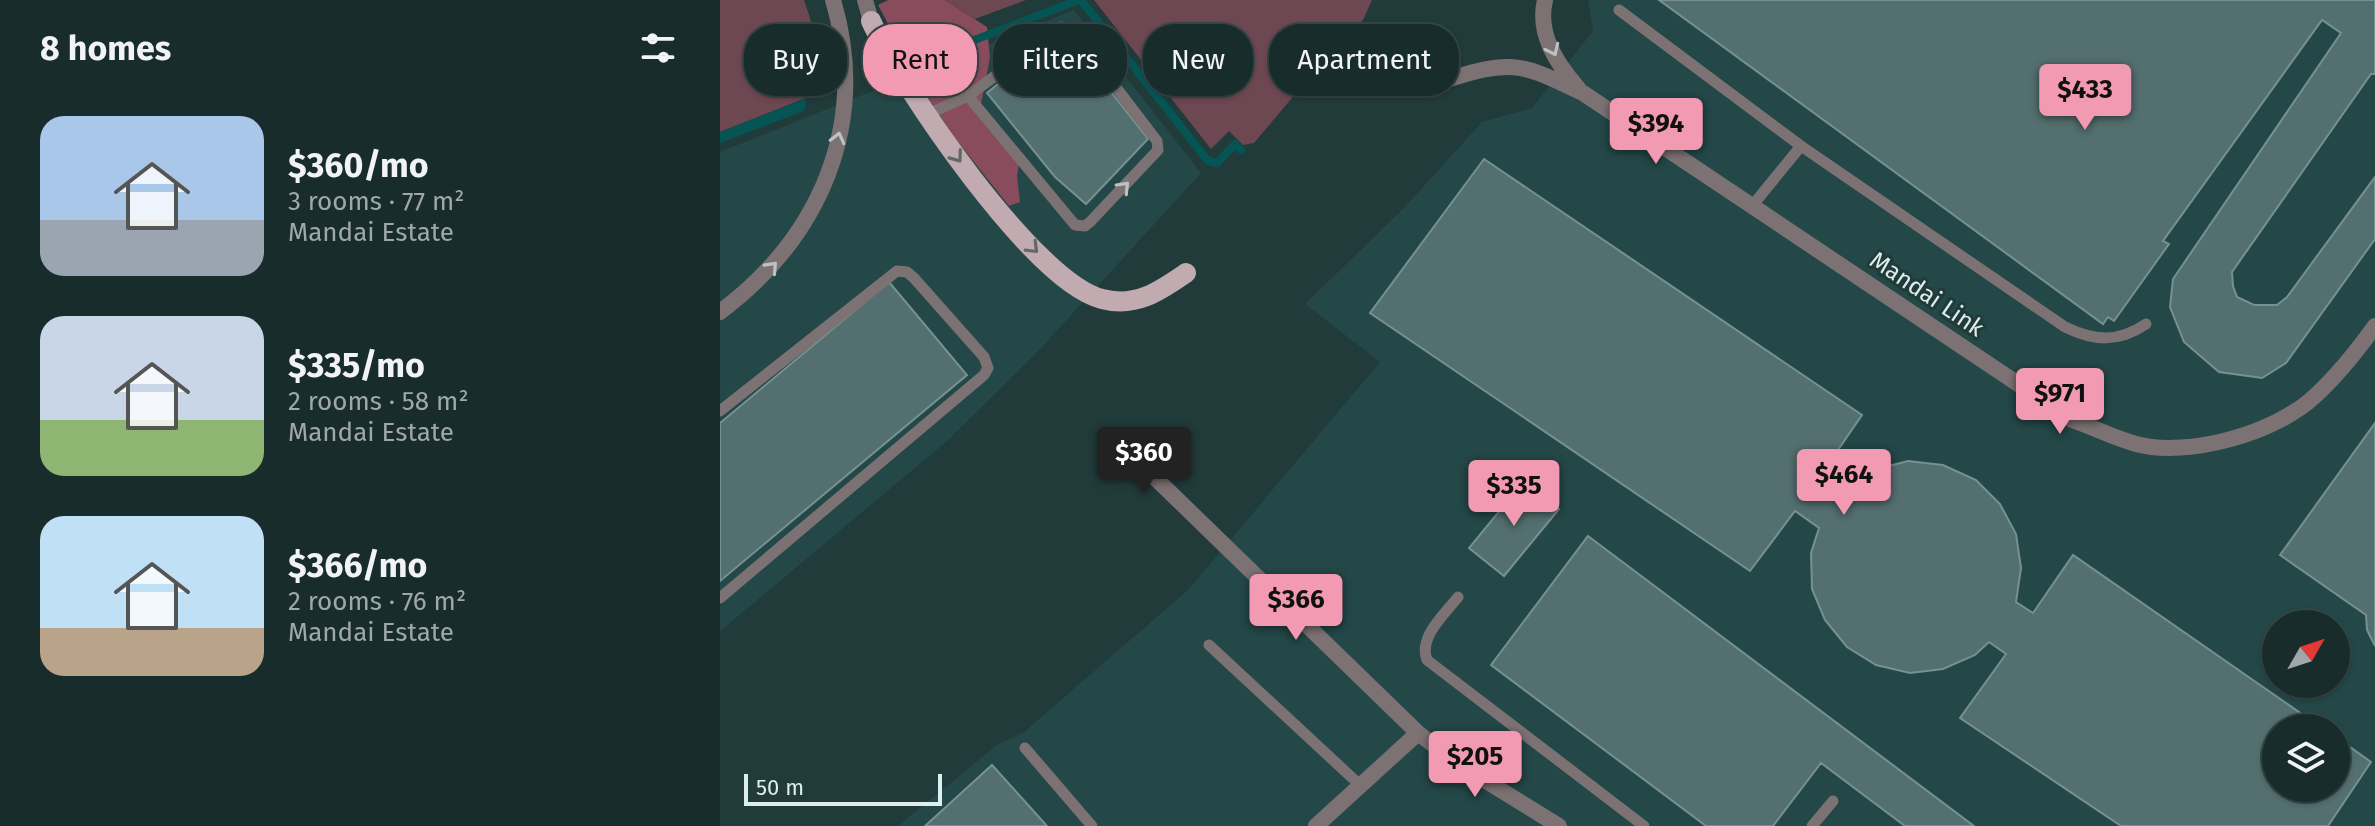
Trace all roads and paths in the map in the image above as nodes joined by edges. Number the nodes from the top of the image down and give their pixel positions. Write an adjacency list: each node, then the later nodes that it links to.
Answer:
1 (833, 0): 13 (street, one-way to 1)
2 (865, 0): 5 (street)
3 (1545, 0): 7 (street, Mandai Link, one-way to 7)
4 (1619, 10): 10 (lane)
5 (871, 21): 9 (main road)
6 (1459, 76): 7 (street, Mandai Link)
7 (1583, 93): 11 (street, Mandai Link)
8 (968, 96): 8 (lane, one-way to 8); 9 (lane)
9 (926, 115): 12 (main road, one-way to 12)
10 (1801, 146): 11 (lane); 14 (lane)
11 (1752, 206): 15 (street, Mandai Link)
12 (1186, 273)
13 (720, 312)
14 (2146, 324)
15 (2375, 326)
16 (720, 411): 19 (lane)
17 (1114, 438): 21 (street)
18 (1458, 597): 28 (lane)
19 (720, 598)
20 (1209, 645): 23 (lane)
21 (1418, 733): 23 (street); 27 (street)
22 (1025, 748): 25 (lane)
23 (1361, 786): 26 (street)
24 (1833, 801): 29 (lane)
25 (1092, 826)
26 (1316, 826)
27 (1559, 826)
28 (1644, 826)
29 (1812, 826)

